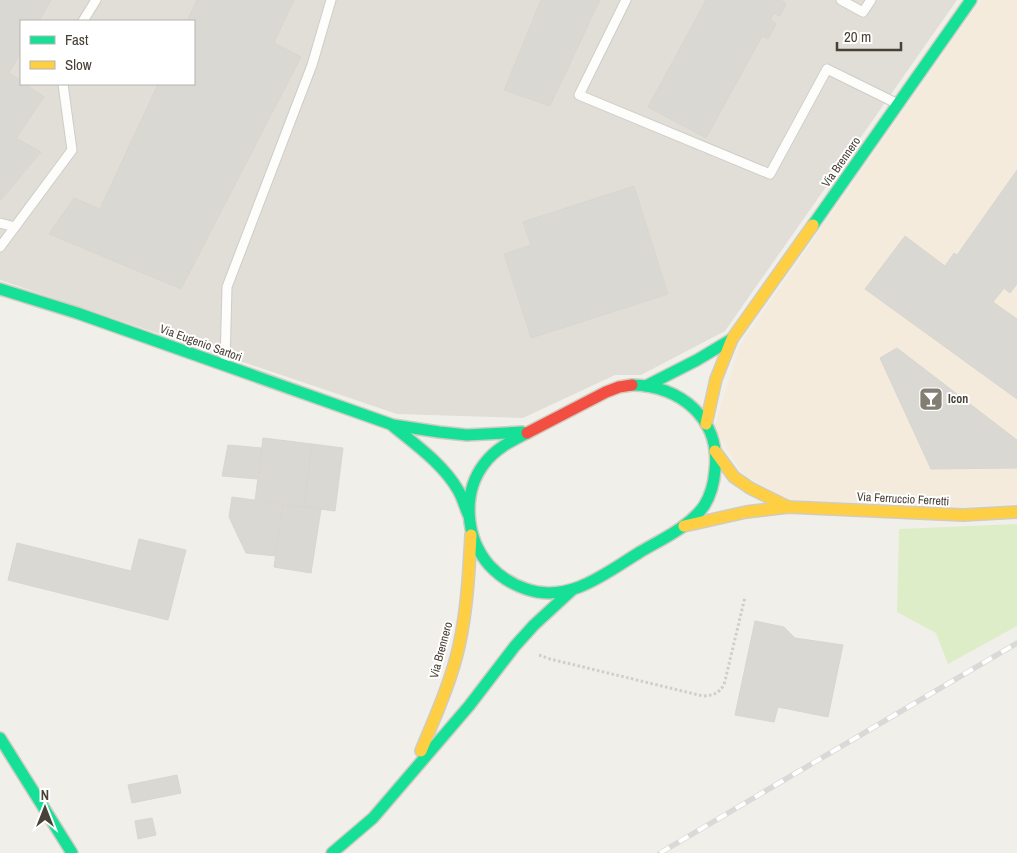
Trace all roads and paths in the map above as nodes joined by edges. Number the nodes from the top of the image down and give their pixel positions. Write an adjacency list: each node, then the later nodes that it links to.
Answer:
1 (96, 0): 7 (lane)
2 (331, 0): 15 (lane)
3 (626, 0): 9 (lane)
4 (841, 0): 5 (lane)
5 (871, 0)
6 (972, 0): 9 (main road, Via Brennero)
7 (83, 20)
8 (63, 85): 11 (lane)
9 (899, 104): 14 (main road, Via Brennero)
10 (0, 223): 11 (lane)
11 (15, 227): 12 (lane)
12 (0, 247)
13 (0, 289): 15 (main road, Via Eugenio Sartori)
14 (732, 339): 16 (main road, Via Brennero); 17 (main road, Via Brennero)
15 (225, 366): 18 (main road, Via Eugenio Sartori)
16 (646, 386): 17 (main road); 19 (main road)
17 (706, 424): 20 (main road)
18 (393, 425): 19 (main road, Via Eugenio Sartori); 23 (main road, Via Eugenio Sartori)
19 (528, 432): 23 (main road)
20 (715, 450): 21 (main road, Via Ferruccio Ferretti); 24 (main road)
21 (788, 507): 22 (main road, Via Ferruccio Ferretti); 24 (main road, Via Ferruccio Ferretti)
22 (1017, 512)
23 (468, 516): 25 (main road)
24 (684, 526): 26 (main road)
25 (471, 532): 26 (main road); 30 (main road, Via Brennero)
26 (572, 590): 28 (main road, Via Brennero)
27 (745, 597): 28 (path)
28 (515, 646): 30 (main road, Via Brennero)
29 (0, 738): 31 (main road)
30 (414, 770): 32 (main road, Via Brennero)
31 (72, 853)
32 (332, 853)

